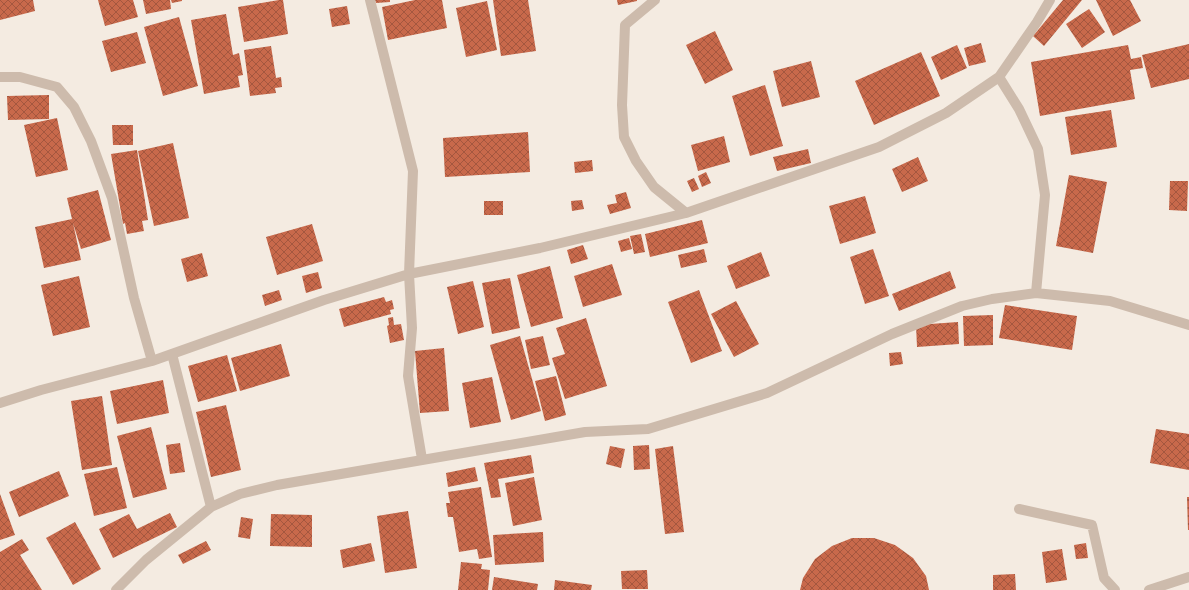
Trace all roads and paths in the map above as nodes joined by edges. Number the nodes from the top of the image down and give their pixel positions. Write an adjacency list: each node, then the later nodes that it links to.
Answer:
1 (370, 0): 7 (street)
2 (655, 0): 6 (street)
3 (1050, 0): 5 (street)
4 (0, 77): 11 (street)
5 (999, 77): 6 (street); 8 (street)
6 (686, 213): 7 (street)
7 (409, 274): 10 (street); 13 (street)
8 (1036, 293): 9 (street); 13 (street)
9 (1189, 325)
10 (172, 354): 11 (street); 14 (street)
11 (152, 361): 12 (street)
12 (0, 403)
13 (422, 459): 14 (street)
14 (211, 507): 17 (street)
15 (1019, 509): 18 (street)
16 (1189, 577): 19 (street)
17 (116, 590)
18 (1115, 590)
19 (1150, 590)

